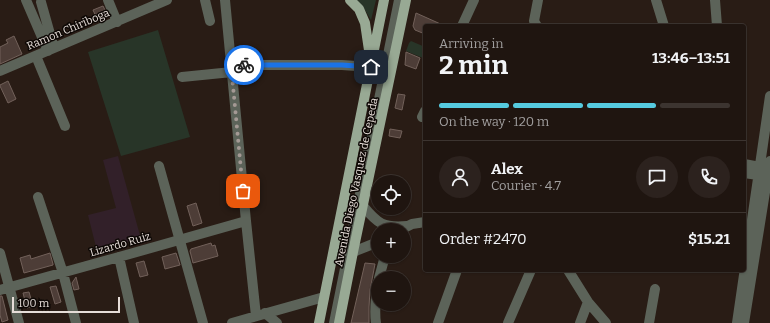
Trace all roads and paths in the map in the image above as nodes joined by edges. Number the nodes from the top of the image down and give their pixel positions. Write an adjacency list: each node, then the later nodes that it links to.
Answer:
1 (26, 0): 22 (street)
2 (108, 0): 17 (street)
3 (167, 0): 17 (street, Ramon Chiriboga)
4 (206, 0): 16 (street)
5 (225, 0): 25 (street)
6 (350, 0): 24 (main road)
7 (384, 0): 24 (main road, Avenida Diego Vasquez de Cepeda)
8 (392, 0): 66 (street)
9 (399, 0): 67 (street)
10 (406, 0): 37 (main road, Avenida Diego Vasquez de Cepeda)
11 (474, 0): 18 (street)
12 (538, 0): 19 (street)
13 (656, 0): 20 (street)
14 (715, 0): 21 (street)
15 (41, 2): 22 (street)
16 (210, 21)
17 (117, 22): 22 (street, Ramon Chiriboga)
18 (463, 24)
19 (535, 24)
20 (663, 24)
21 (717, 24)
22 (51, 49): 23 (street, Ramon Chiriboga)
23 (36, 56): 26 (street, Ramon Chiriboga); 29 (street)
24 (371, 65): 25 (street); 55 (main road, Avenida Diego Vasquez de Cepeda)
25 (232, 69): 27 (street); 38 (street)
26 (0, 71)
27 (182, 77)
28 (770, 96): 30 (street)
29 (65, 126)
30 (768, 127): 34 (street)
31 (770, 161): 76 (street)
32 (746, 165): 34 (street)
33 (159, 166): 42 (street)
34 (759, 171): 35 (street); 47 (street)
35 (746, 173)
36 (38, 197): 52 (street)
37 (363, 206): 40 (street); 44 (main road, Avenida Diego Vasquez de Cepeda)
38 (246, 221): 42 (street, Lizardo Ruiz); 58 (street)
39 (423, 222): 41 (street)
40 (381, 223)
41 (411, 225)
42 (180, 240): 46 (street, Lizardo Ruiz); 62 (street)
43 (371, 245): 44 (street)
44 (353, 252): 68 (main road, Avenida Diego Vasquez de Cepeda)
45 (0, 253): 53 (street)
46 (119, 257): 52 (street, Lizardo Ruiz); 61 (street)
47 (746, 261)
48 (456, 272): 70 (street)
49 (530, 272): 71 (street)
50 (569, 272): 56 (street)
51 (744, 272): 75 (street)
52 (63, 273): 53 (street, Lizardo Ruiz); 60 (street)
53 (5, 288): 59 (street)
54 (655, 289): 74 (street)
55 (324, 297): 58 (street); 65 (main road, Avenida Diego Vasquez de Cepeda)
56 (588, 302): 72 (street); 73 (street)
57 (376, 311): 69 (street)
58 (261, 315): 63 (street); 64 (street)
59 (19, 323)
60 (76, 323)
61 (134, 323)
62 (203, 323)
63 (232, 323)
64 (277, 323)
65 (320, 323)
66 (327, 323)
67 (334, 323)
68 (339, 323)
69 (376, 323)
70 (438, 323)
71 (508, 323)
72 (580, 323)
73 (606, 323)
74 (650, 323)
75 (737, 323)
76 (744, 323)

